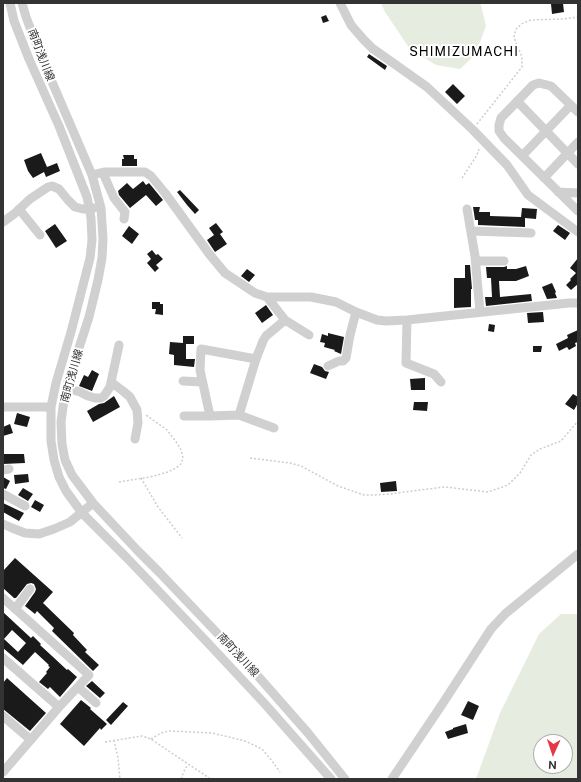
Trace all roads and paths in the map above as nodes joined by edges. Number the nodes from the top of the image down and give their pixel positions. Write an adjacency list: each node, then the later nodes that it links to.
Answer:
1 (10, 3): 23 (street, 南町浅川線)
2 (22, 3): 16 (street, 南町浅川線)
3 (340, 3): 8 (street)
4 (578, 16): 8 (path)
5 (517, 102): 6 (street); 9 (street); 13 (street)
6 (571, 105): 7 (street); 9 (street)
7 (578, 112)
8 (472, 128): 10 (street)
9 (546, 131): 12 (street); 13 (street)
10 (483, 140): 17 (path); 29 (street)
11 (578, 142): 12 (street)
12 (567, 153): 14 (street); 18 (street)
13 (522, 156): 18 (street)
14 (578, 164)
15 (103, 172): 16 (street); 26 (street); 34 (street)
16 (92, 175): 21 (street, 南町浅川線)
17 (462, 178)
18 (544, 178): 19 (street)
19 (558, 192): 20 (street); 25 (street)
20 (578, 193)
21 (101, 208): 23 (street); 48 (street, 南町浅川線)
22 (19, 209): 23 (street); 27 (street); 31 (street)
23 (90, 209): 50 (street, 南町浅川線)
24 (466, 209): 28 (street)
25 (578, 211)
26 (124, 219)
27 (3, 222)
28 (471, 231): 30 (street); 32 (street)
29 (578, 232)
30 (531, 233)
31 (40, 235)
32 (476, 261): 33 (street); 37 (street)
33 (504, 261)
34 (267, 296): 36 (street); 38 (street)
35 (578, 303): 37 (street)
36 (356, 312): 39 (street); 43 (street)
37 (480, 312): 39 (street)
38 (285, 320): 40 (street); 42 (street)
39 (407, 320): 47 (street)
40 (309, 335)
41 (119, 345): 45 (street)
42 (256, 359): 46 (street); 52 (street)
43 (328, 366)
44 (183, 381): 46 (street)
45 (111, 382): 48 (street); 51 (street)
46 (202, 382): 54 (street)
47 (441, 382)
48 (66, 388): 62 (street, 南町浅川線)
49 (3, 407): 50 (street)
50 (51, 407): 64 (street, 南町浅川線)
51 (137, 410): 57 (street); 59 (path)
52 (239, 415): 54 (street); 56 (street)
53 (184, 416): 54 (street)
54 (210, 416)
55 (578, 421): 58 (path)
56 (274, 428)
57 (135, 439)
58 (250, 458)
59 (141, 478): 60 (path); 66 (path)
60 (119, 482)
61 (3, 494): 63 (street)
62 (93, 503): 64 (street); 87 (street, 南町浅川線)
63 (25, 506)
64 (82, 513): 65 (street); 86 (street, 南町浅川線)
65 (3, 524)
66 (182, 538)
67 (578, 554): 88 (street)
68 (30, 589): 70 (street)
69 (3, 598): 70 (street)
70 (15, 608): 72 (street)
71 (3, 658): 74 (street)
72 (78, 687): 73 (street); 74 (street)
73 (96, 703)
74 (59, 708): 77 (street)
75 (3, 716): 77 (street)
76 (151, 739): 78 (path); 80 (path); 82 (path)
77 (31, 740): 81 (street)
78 (114, 740): 79 (path); 83 (path)
79 (105, 742)
80 (188, 764): 84 (path); 85 (path)
81 (3, 772)
82 (280, 772)
83 (120, 779)
84 (181, 779)
85 (210, 779)
86 (331, 779)
87 (346, 779)
88 (392, 779)

